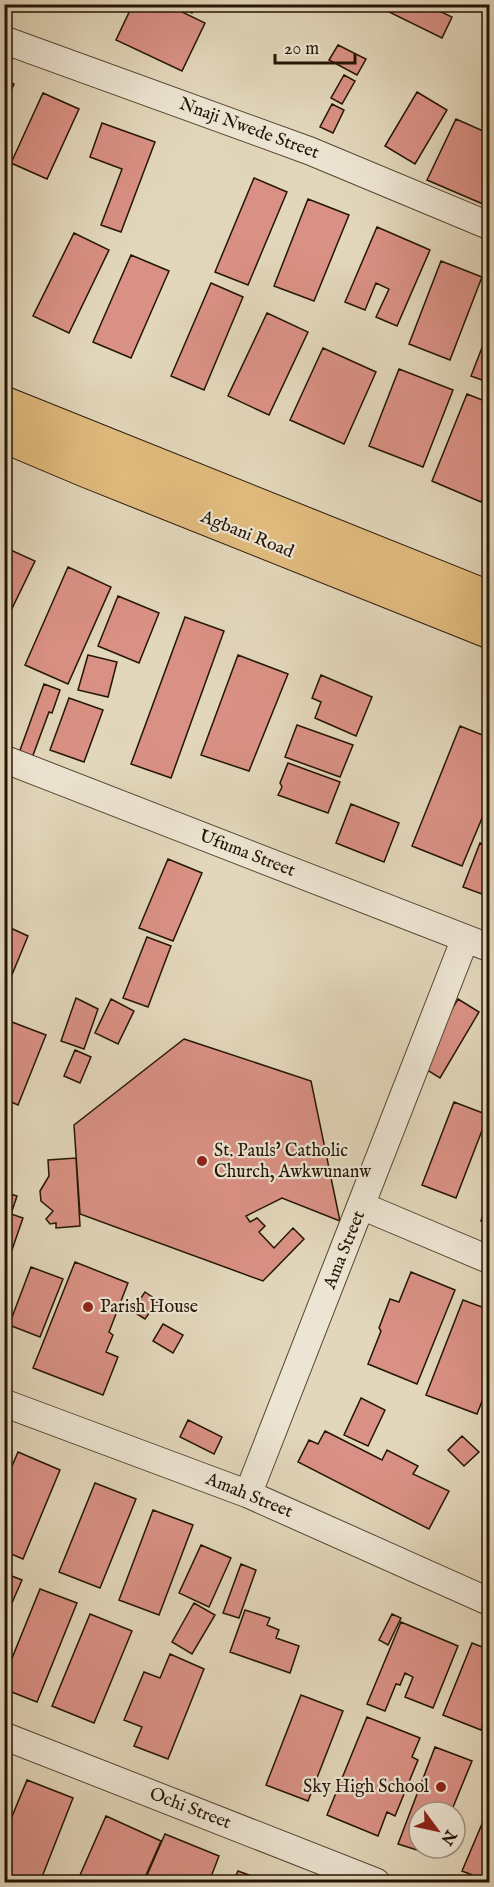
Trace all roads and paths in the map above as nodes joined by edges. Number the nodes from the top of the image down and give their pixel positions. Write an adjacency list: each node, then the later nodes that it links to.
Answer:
1 (4, 40): 2 (street, Nnaji Nwede Street)
2 (489, 226)
3 (4, 403): 5 (main road, Agbani Road)
4 (4, 436): 6 (main road, Agbani Road)
5 (489, 598)
6 (489, 632)
7 (4, 759): 8 (street, Ufuma Street)
8 (477, 944): 9 (street, Ama Street)
9 (362, 1206): 10 (street); 12 (street, Ama Street)
10 (489, 1260)
11 (4, 1403): 12 (street, Amah Street)
12 (249, 1494): 13 (street, Amah Street)
13 (489, 1602)
14 (4, 1736): 15 (street, Ochi Street)
15 (376, 1882)

